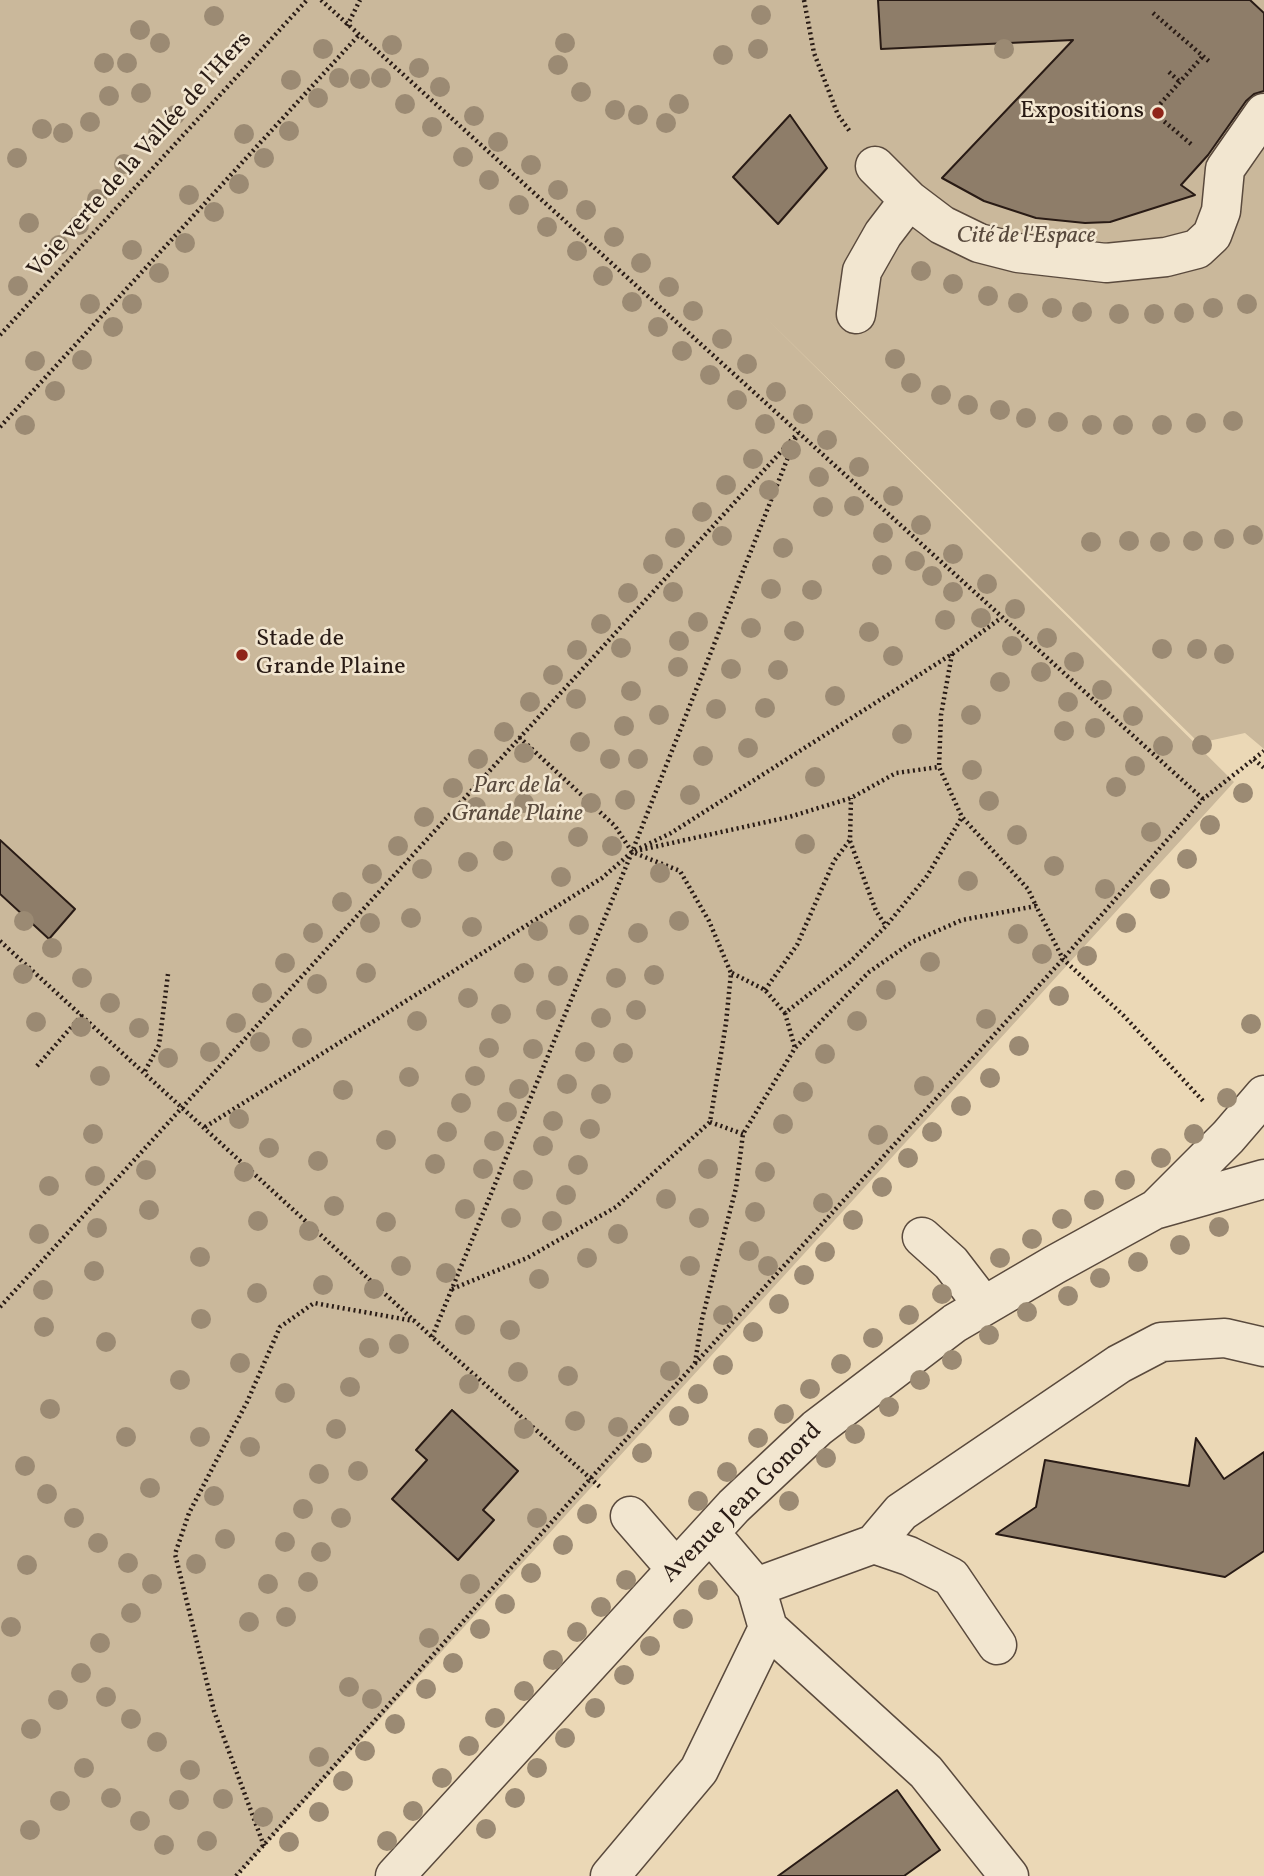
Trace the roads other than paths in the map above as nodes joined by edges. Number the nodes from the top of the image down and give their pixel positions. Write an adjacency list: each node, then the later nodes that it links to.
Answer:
1 (1264, 113): 3 (street)
2 (875, 166): 3 (street)
3 (909, 201): 4 (street)
4 (856, 314)
5 (1264, 1095): 7 (street, Avenue Jean Gonord)
6 (1264, 1179): 7 (street, Avenue Jean Gonord)
7 (1154, 1210): 9 (street, Avenue Jean Gonord)
8 (922, 1237): 9 (street)
9 (985, 1306): 12 (street, Avenue Jean Gonord)
10 (1264, 1347): 13 (street)
11 (630, 1516): 14 (street)
12 (710, 1533): 14 (street, Avenue Jean Gonord); 15 (street)
13 (874, 1544): 15 (street); 17 (street)
14 (676, 1569): 18 (street, Avenue Jean Gonord)
15 (756, 1587): 16 (street)
16 (768, 1628): 19 (street); 20 (street)
17 (997, 1645)
18 (396, 1876)
19 (610, 1876)
20 (1009, 1876)

